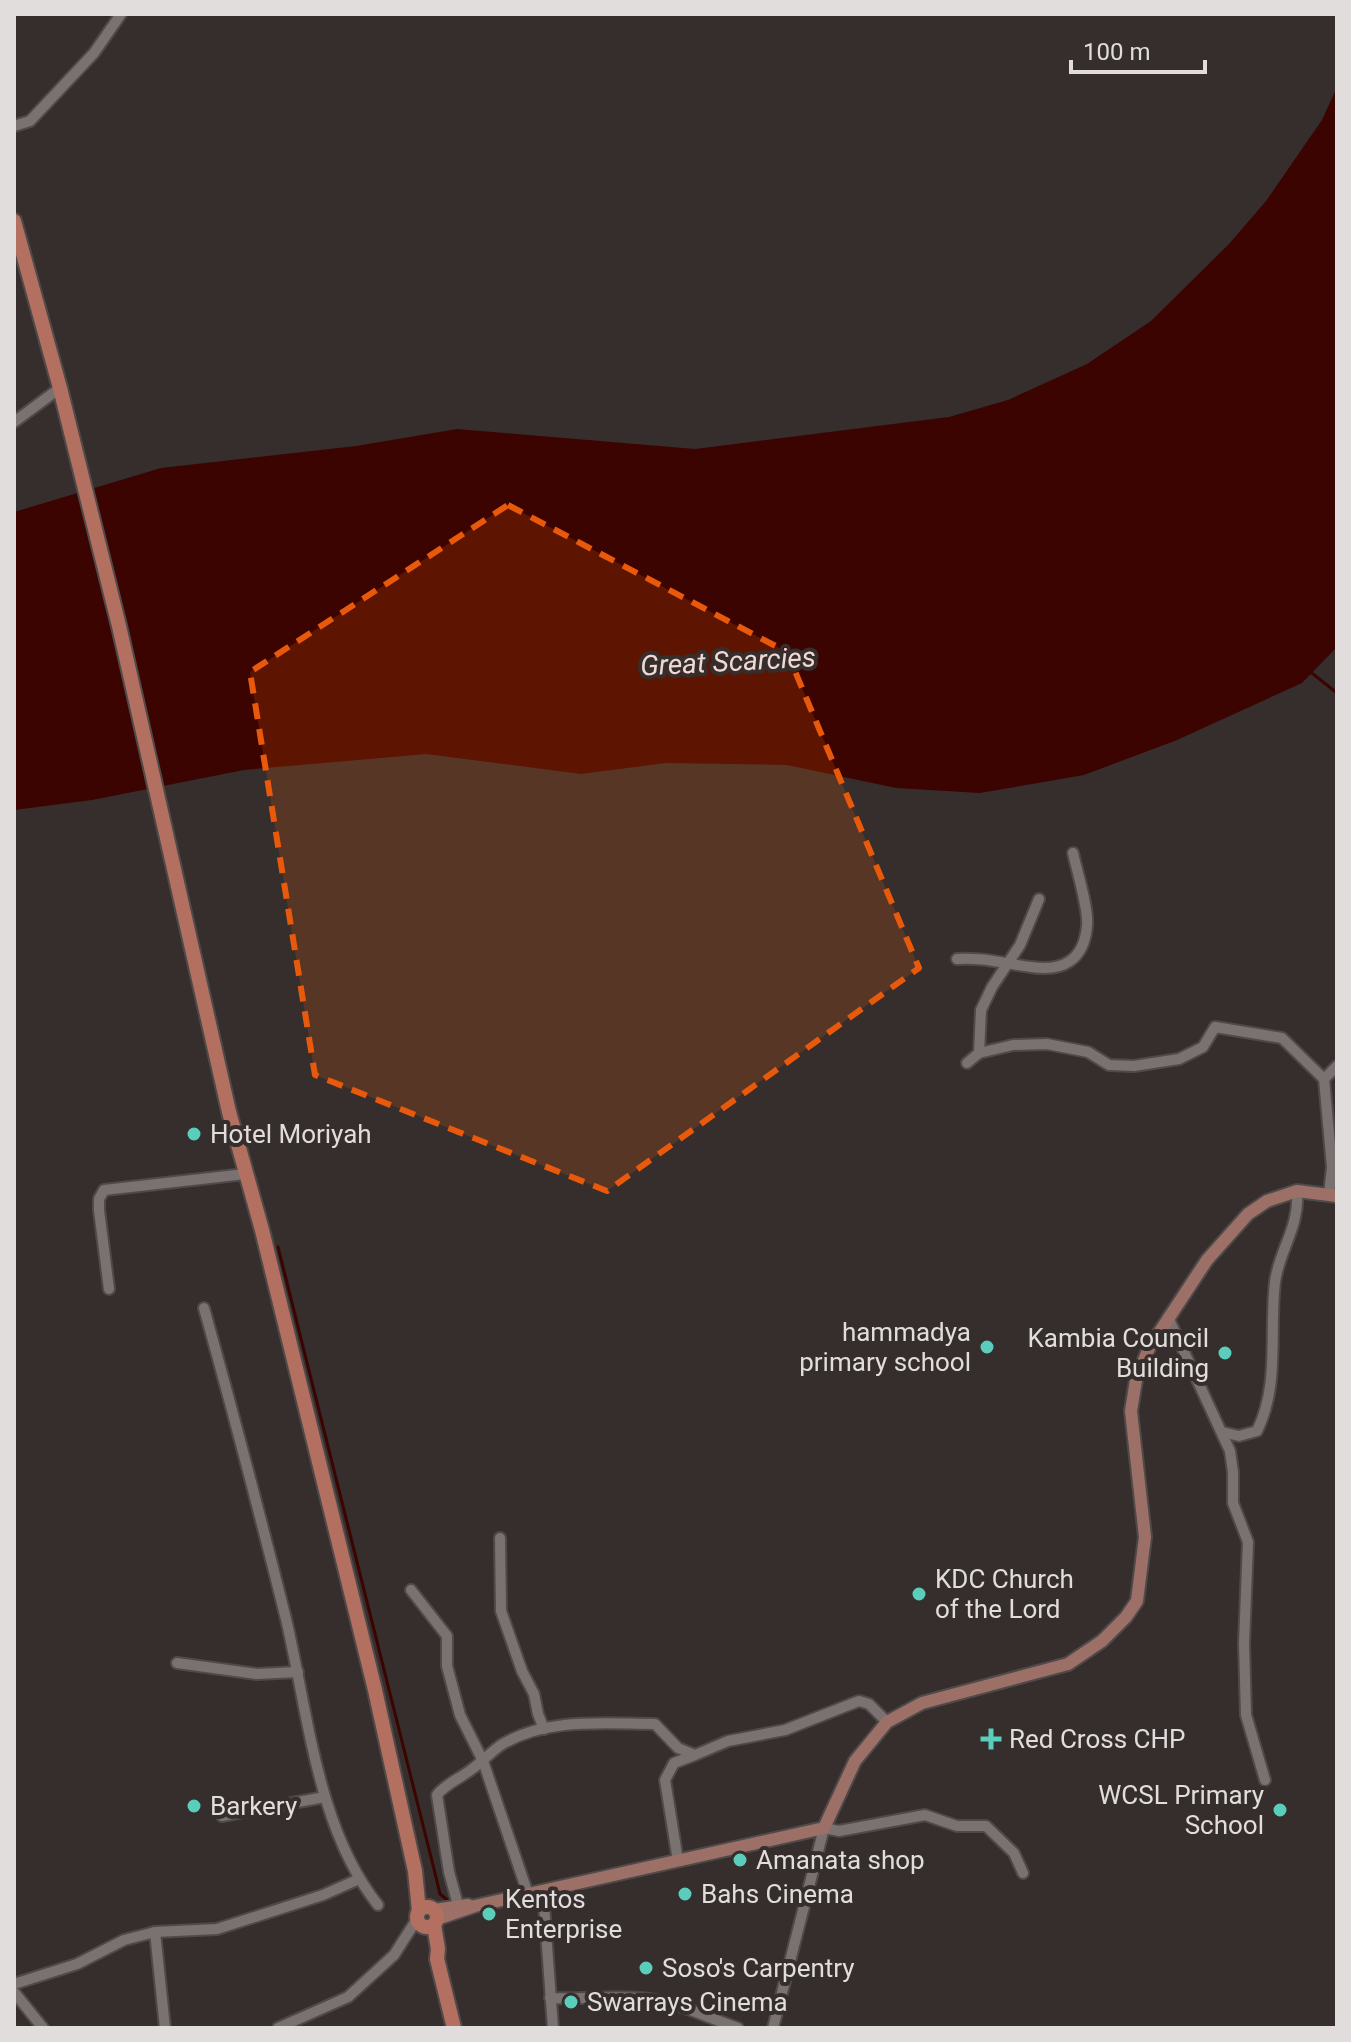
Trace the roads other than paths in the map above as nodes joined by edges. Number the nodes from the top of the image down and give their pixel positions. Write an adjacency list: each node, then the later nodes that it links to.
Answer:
1 (121, 14): 2 (street)
2 (14, 126)
3 (14, 221): 4 (highway)
4 (60, 388): 5 (street); 14 (highway)
5 (14, 422)
6 (1073, 853): 9 (street)
7 (1039, 899): 9 (street)
8 (957, 959): 9 (street)
9 (1010, 963): 10 (street)
10 (979, 1053): 11 (street); 13 (street)
11 (967, 1063)
12 (1337, 1066): 13 (street)
13 (1324, 1079): 16 (street)
14 (245, 1174): 17 (street); 41 (highway)
15 (1297, 1191): 16 (main road); 19 (main road); 20 (street)
16 (1333, 1195)
17 (109, 1289)
18 (204, 1308): 24 (street)
19 (1168, 1317): 20 (street); 25 (main road)
20 (1222, 1432): 29 (street)
21 (500, 1538): 26 (street)
22 (411, 1590): 28 (street)
23 (177, 1663): 24 (street)
24 (298, 1672): 30 (street)
25 (887, 1722): 27 (street); 32 (main road)
26 (544, 1729): 27 (street); 28 (street)
27 (695, 1755): 33 (street)
28 (483, 1761): 37 (street); 39 (street)
29 (1265, 1780)
30 (325, 1797): 31 (street); 35 (street)
31 (222, 1816)
32 (824, 1828): 33 (main road); 34 (street); 53 (street)
33 (678, 1861): 36 (main road)
34 (1023, 1873)
35 (359, 1879): 38 (street); 42 (street)
36 (543, 1891): 37 (main road); 45 (street)
37 (528, 1894): 40 (main road)
38 (378, 1905)
39 (458, 1905): 40 (main road); 41 (main road)
40 (475, 1906): 41 (main road)
41 (428, 1917): 46 (street); 50 (highway)
42 (155, 1932): 43 (street); 48 (street)
43 (14, 1984)
44 (14, 1992): 47 (street)
45 (550, 1998): 51 (street); 52 (street)
46 (294, 2024): 49 (street)
47 (43, 2028)
48 (165, 2028)
49 (278, 2028)
50 (454, 2028)
51 (553, 2028)
52 (738, 2028)
53 (773, 2028)

